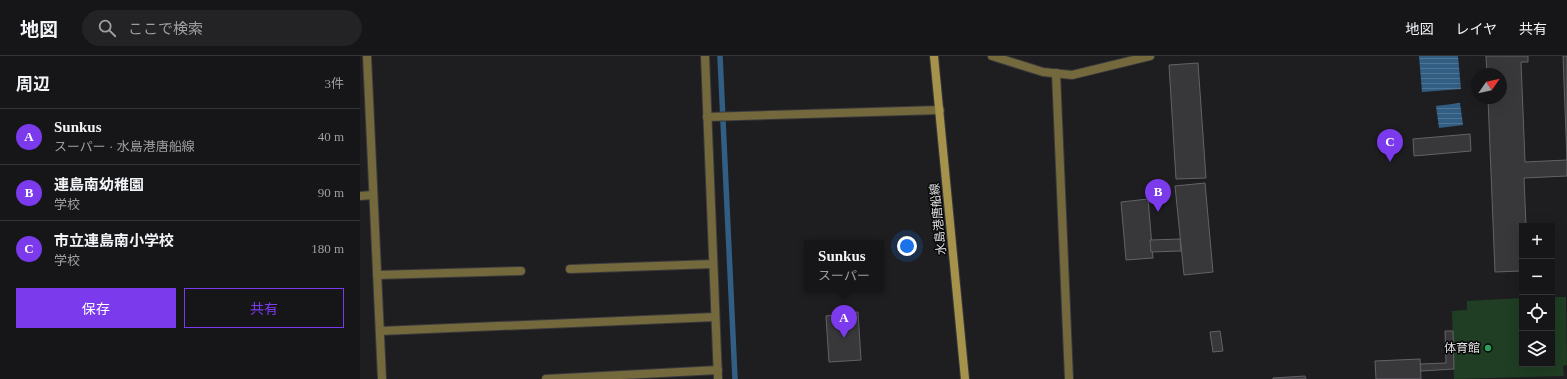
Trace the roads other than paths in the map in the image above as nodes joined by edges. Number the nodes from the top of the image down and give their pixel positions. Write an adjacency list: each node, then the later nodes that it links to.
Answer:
1 (367, 56): 7 (street)
2 (704, 56): 9 (street)
3 (934, 56): 8 (main road, 水島港唐船線)
4 (992, 56): 6 (street)
5 (1150, 56): 6 (street)
6 (1056, 73): 23 (street)
7 (364, 79): 10 (street)
8 (940, 110): 9 (street); 22 (main road, 水島港唐船線)
9 (707, 117): 12 (street)
10 (373, 195): 11 (street); 15 (street)
11 (360, 196)
12 (713, 264): 13 (street); 16 (street)
13 (570, 269)
14 (521, 271): 15 (street)
15 (377, 275): 17 (street)
16 (715, 317): 17 (street); 18 (street)
17 (380, 331): 19 (street)
18 (718, 370): 20 (street); 21 (street)
19 (382, 379)
20 (546, 379)
21 (718, 379)
22 (966, 379)
23 (1069, 379)

